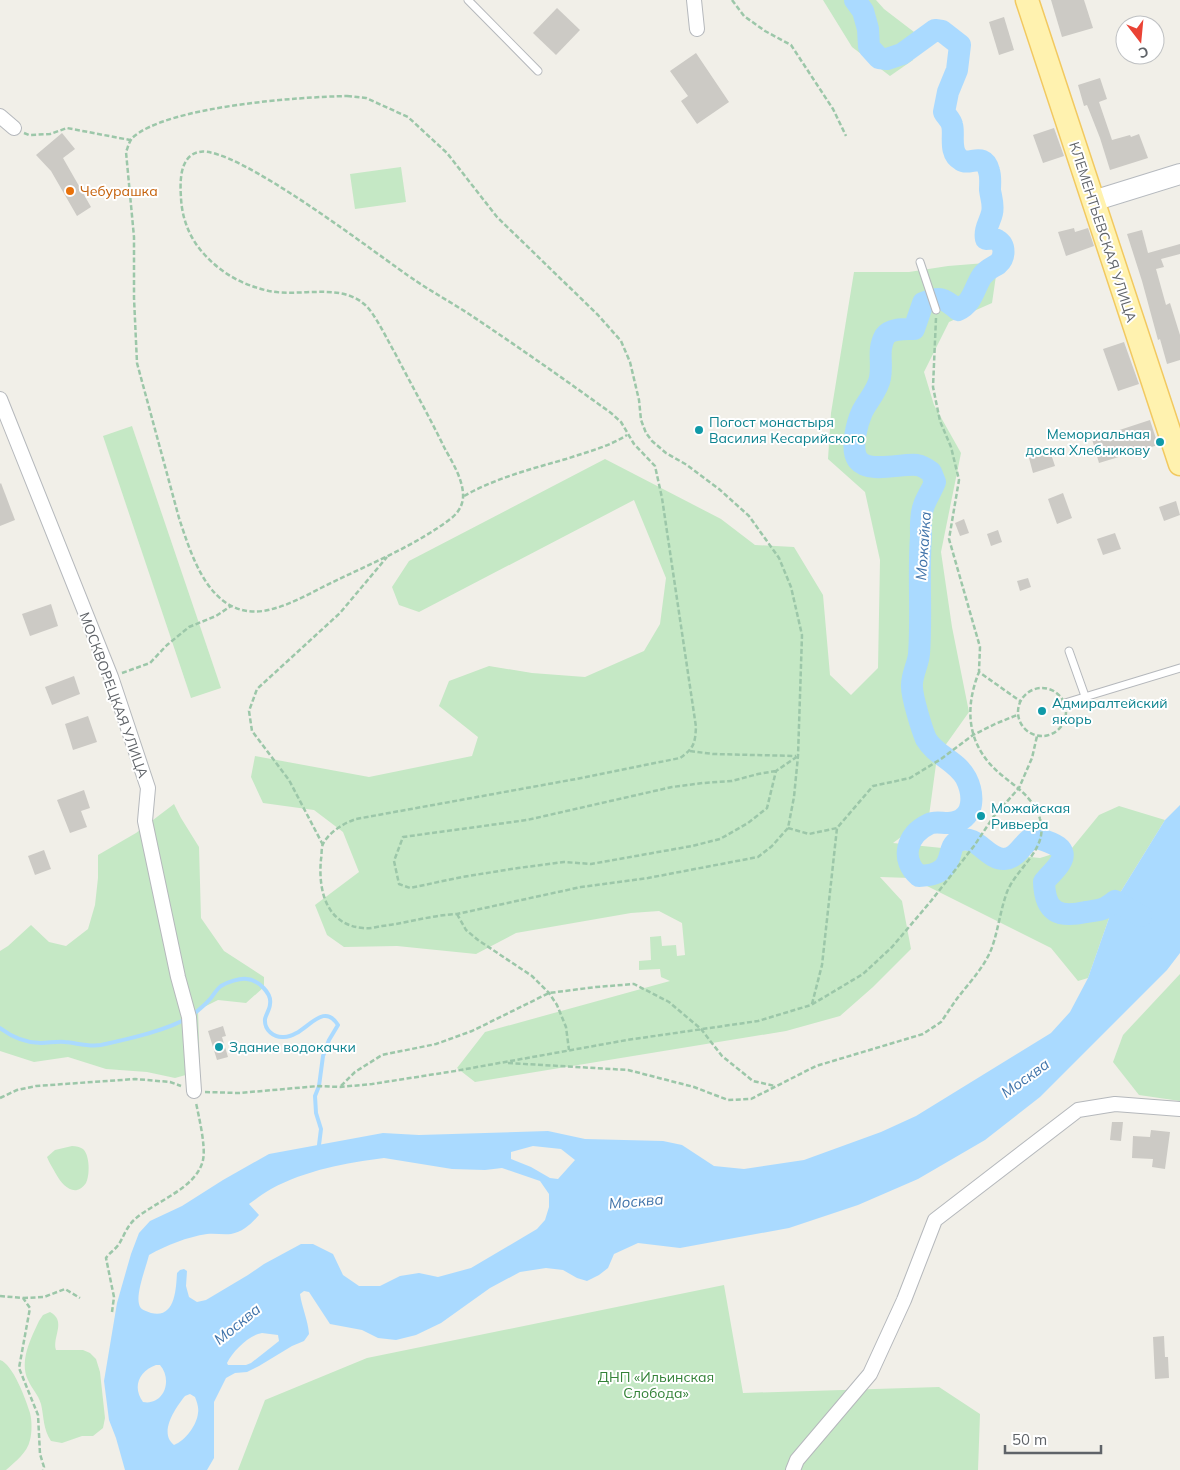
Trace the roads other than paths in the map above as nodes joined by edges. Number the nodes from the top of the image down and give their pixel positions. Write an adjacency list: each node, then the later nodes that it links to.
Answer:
1 (468, 0): 5 (lane)
2 (694, 0): 4 (street)
3 (1027, 0): 9 (main road, КЛЕМЕНТЬЕВСКАЯ УЛИЦА)
4 (697, 29)
5 (538, 71)
6 (0, 116): 7 (street)
7 (14, 128)
8 (1180, 174): 9 (street)
9 (1093, 202): 13 (main road, КЛЕМЕНТЬЕВСКАЯ УЛИЦА)
10 (920, 262): 11 (lane)
11 (936, 310)
12 (0, 399): 18 (street, МОСКВОРЕЦКАЯ УЛИЦА)
13 (1180, 464)
14 (1069, 651): 16 (lane)
15 (1180, 668): 16 (lane)
16 (1085, 696): 17 (lane)
17 (1065, 703)
18 (194, 1091)
19 (1180, 1109): 20 (street)
20 (793, 1470)

